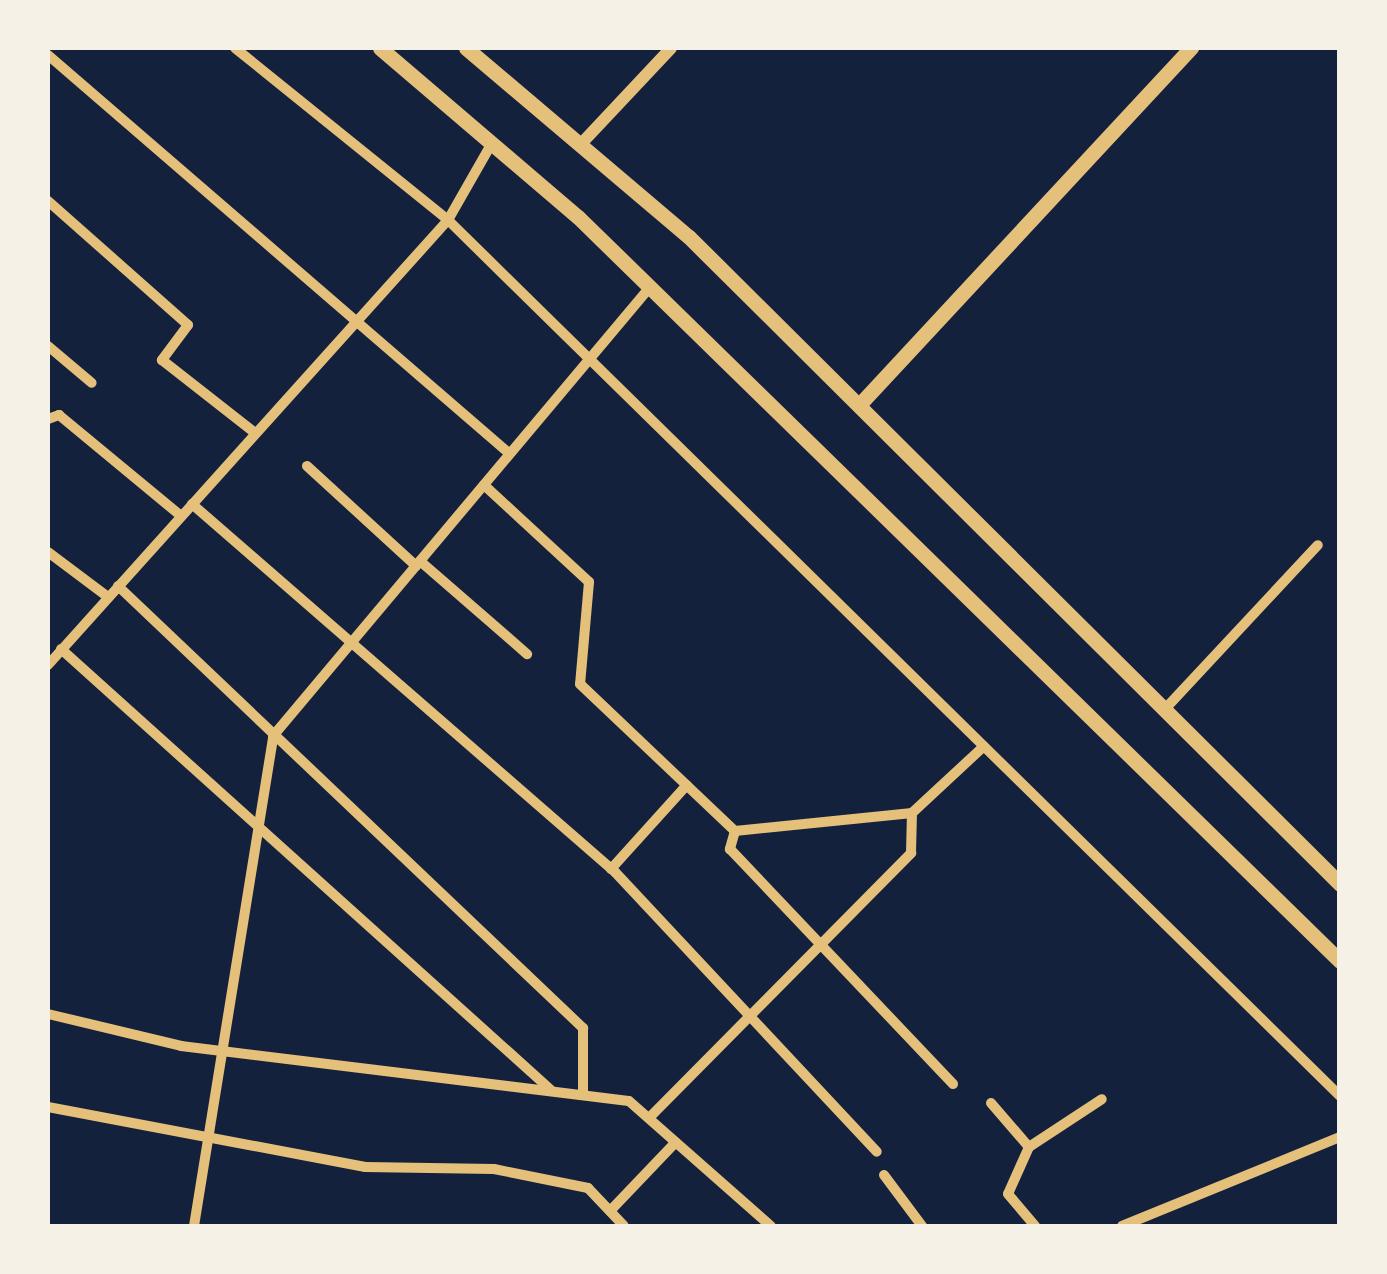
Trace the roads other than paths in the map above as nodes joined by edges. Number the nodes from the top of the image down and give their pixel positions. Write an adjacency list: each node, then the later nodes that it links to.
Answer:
1 (235, 48): 10 (street)
2 (380, 48): 7 (main road)
3 (466, 48): 8 (main road)
4 (672, 48): 8 (street)
5 (1191, 48): 16 (main road)
6 (48, 55): 12 (street)
7 (492, 143): 10 (street); 11 (main road)
8 (580, 144): 16 (main road)
9 (48, 201): 18 (street)
10 (448, 220): 12 (street); 14 (street)
11 (650, 286): 14 (street); 43 (main road)
12 (358, 316): 18 (street); 19 (street)
13 (48, 346): 15 (street)
14 (590, 359): 19 (street); 35 (street)
15 (92, 384)
16 (858, 405): 33 (main road)
17 (48, 419): 23 (street)
18 (256, 434): 22 (street)
19 (510, 454): 21 (street)
20 (307, 466): 26 (street)
21 (484, 485): 26 (street); 36 (street)
22 (192, 504): 23 (street); 29 (street)
23 (181, 516): 27 (street)
24 (1318, 545): 33 (street)
25 (48, 552): 28 (street)
26 (418, 563): 29 (street); 31 (street)
27 (118, 586): 28 (street); 34 (street)
28 (108, 598): 30 (street)
29 (352, 642): 34 (street); 40 (street)
30 (61, 650): 32 (street); 38 (street)
31 (526, 654)
32 (48, 665)
33 (1165, 710): 41 (main road)
34 (273, 736): 38 (street); 49 (street)
35 (984, 746): 37 (street); 50 (street)
36 (687, 786): 39 (street); 40 (street)
37 (912, 813): 39 (street); 42 (street)
38 (258, 828): 46 (street); 48 (street)
39 (735, 832): 42 (street)
40 (611, 869): 45 (street)
41 (1340, 884)
42 (820, 945): 45 (street); 47 (street)
43 (1340, 961)
44 (48, 1014): 46 (street)
45 (751, 1015): 54 (street); 59 (street)
46 (222, 1051): 48 (street); 56 (street)
47 (953, 1084)
48 (554, 1092): 49 (street)
49 (584, 1095): 54 (street)
50 (1340, 1096)
51 (1102, 1099): 58 (street)
52 (991, 1103): 58 (street)
53 (48, 1107): 56 (street)
54 (649, 1118): 57 (street)
55 (1340, 1137): 67 (street)
56 (208, 1138): 61 (street); 62 (street)
57 (676, 1142): 61 (street); 64 (street)
58 (1029, 1146): 66 (street)
59 (877, 1152)
60 (884, 1175): 65 (street)
61 (610, 1211): 63 (street)
62 (194, 1226)
63 (624, 1226)
64 (771, 1226)
65 (922, 1226)
66 (1035, 1226)
67 (1122, 1226)

